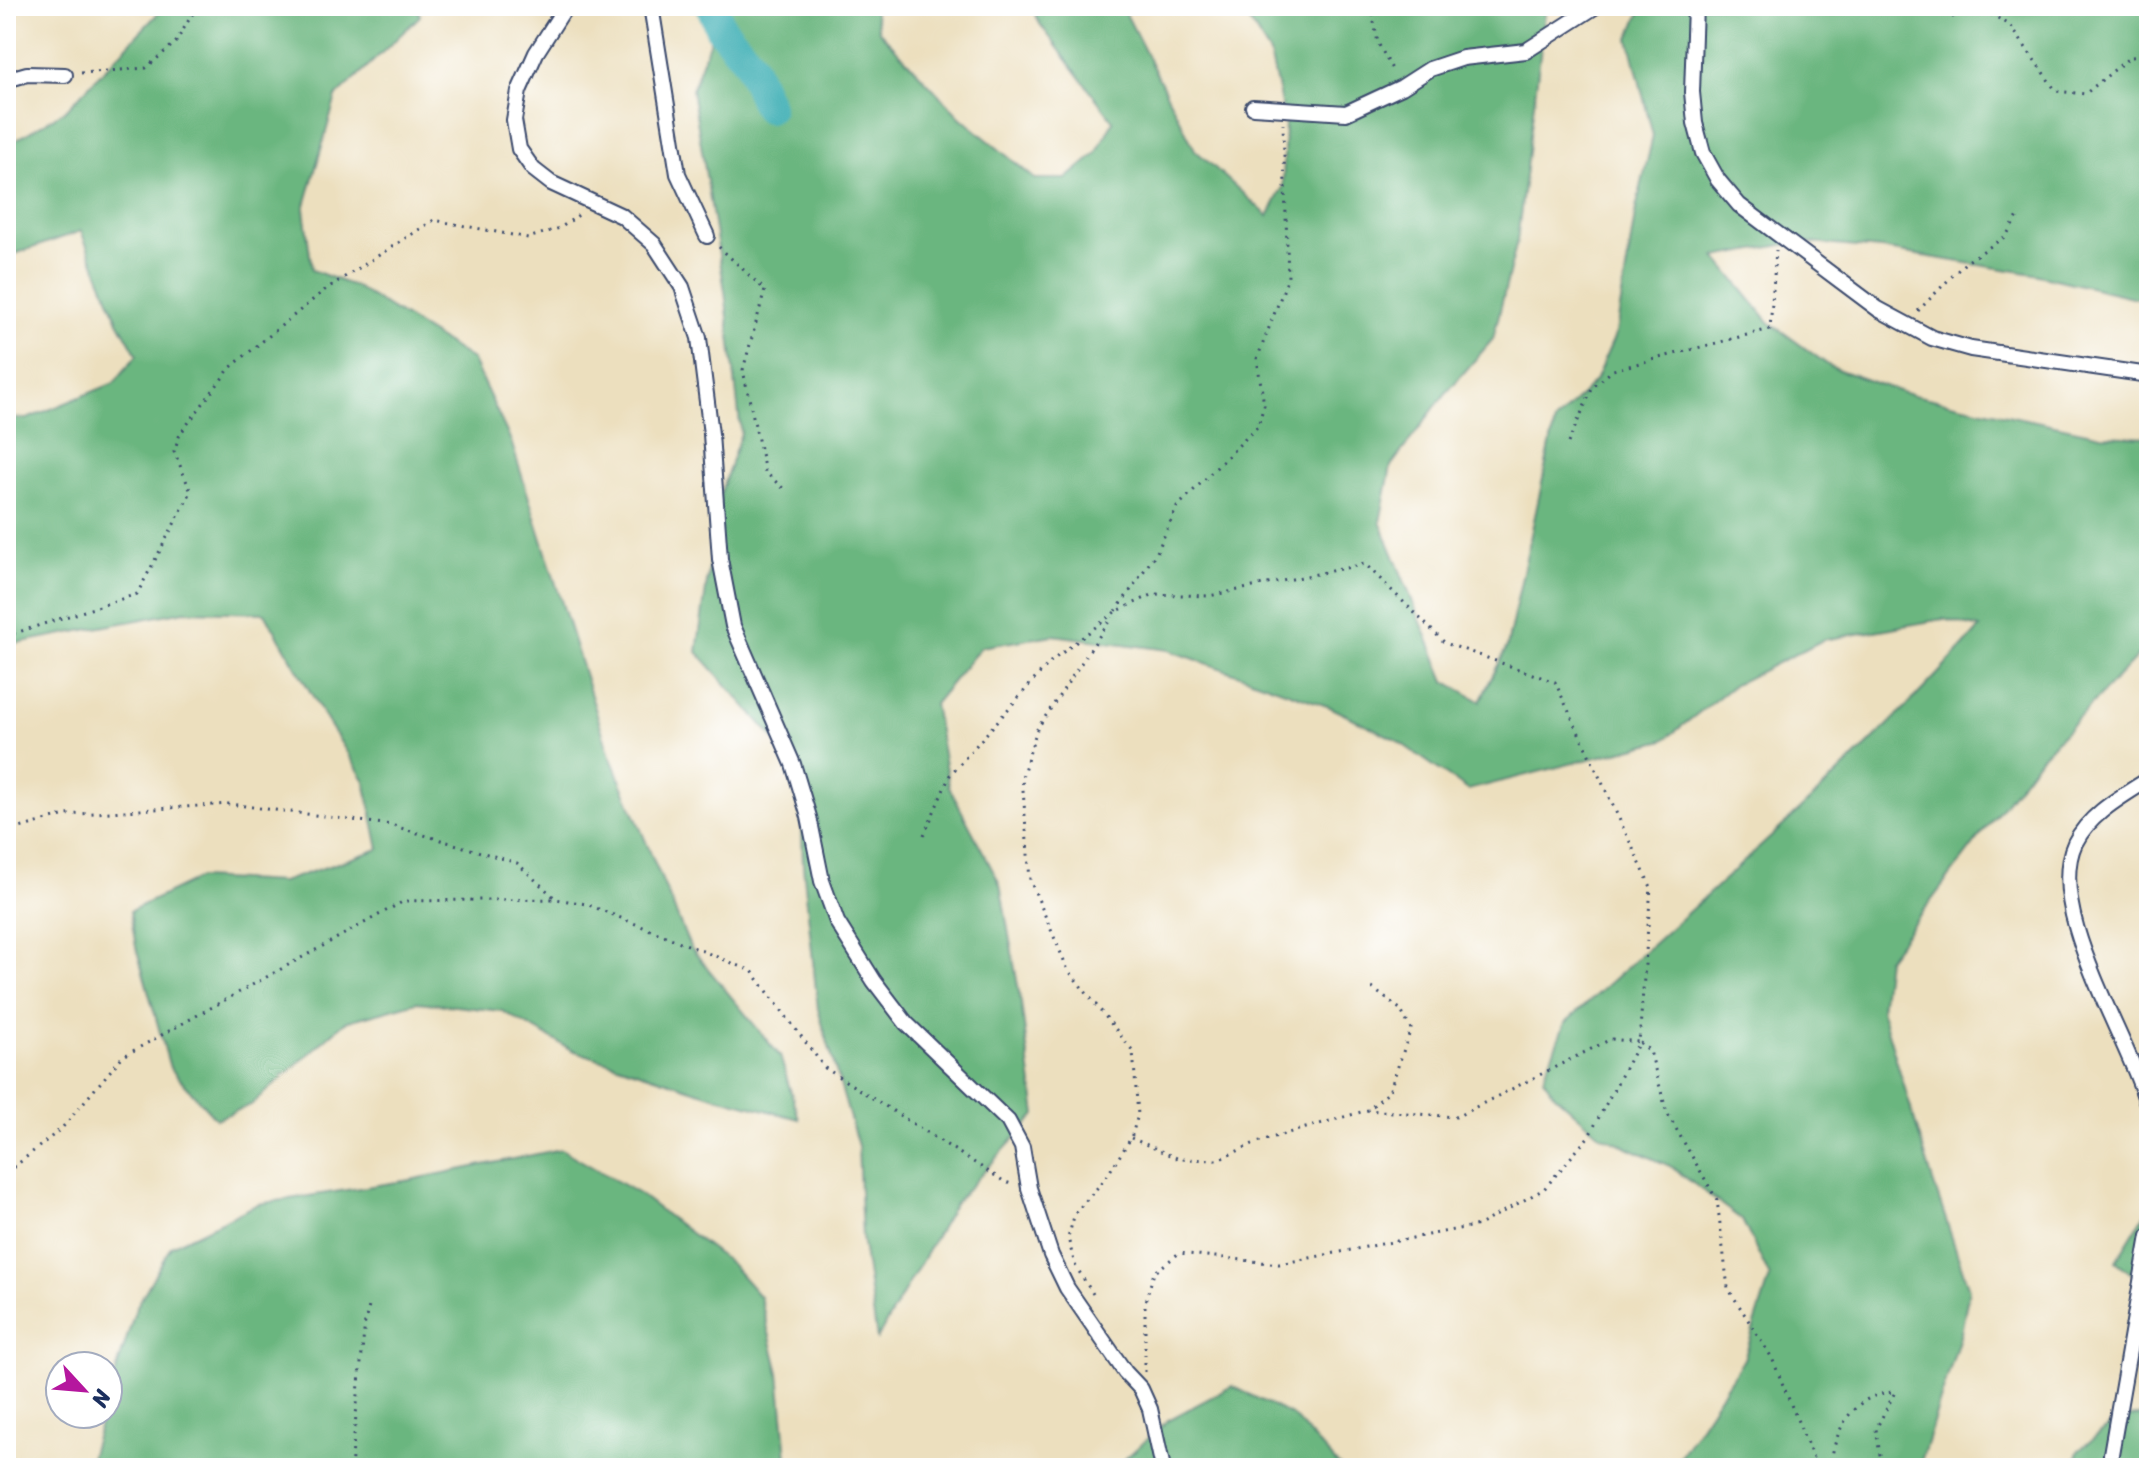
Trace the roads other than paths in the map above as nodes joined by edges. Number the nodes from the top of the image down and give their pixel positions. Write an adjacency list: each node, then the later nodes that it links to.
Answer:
1 (566, 6): 13 (street)
2 (651, 6): 8 (street)
3 (1596, 6): 7 (street)
4 (1695, 6): 9 (street)
5 (65, 75): 6 (street)
6 (6, 80)
7 (1253, 107)
8 (707, 236)
9 (2149, 375)
10 (2149, 779): 11 (street)
11 (2149, 1111)
12 (2149, 1236): 14 (street)
13 (1163, 1468)
14 (2111, 1468)

